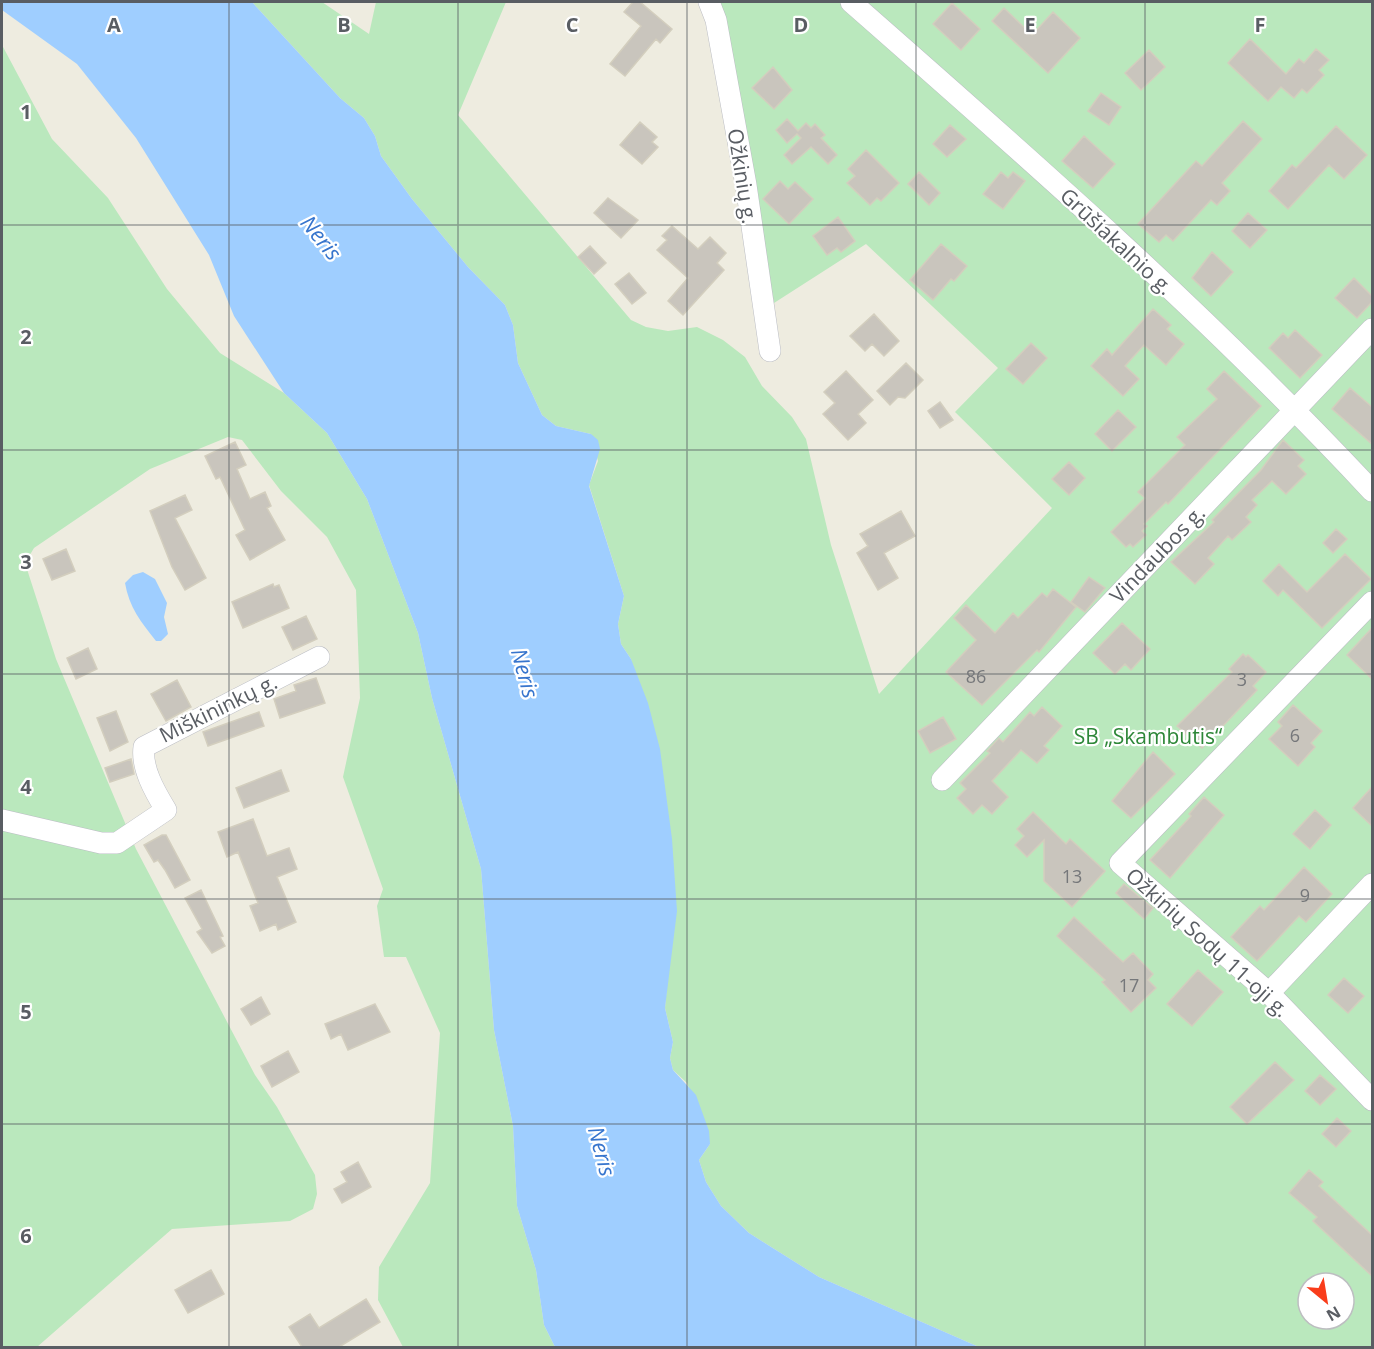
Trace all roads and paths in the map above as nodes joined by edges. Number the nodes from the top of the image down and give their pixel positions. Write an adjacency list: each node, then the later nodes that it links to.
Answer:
1 (709, 2): 4 (street, Ožkinių g.)
2 (851, 2): 5 (street, Grūšiakalnio g.)
3 (1372, 329): 5 (street, Vindaubos g.)
4 (770, 351)
5 (1296, 409): 6 (street, Grūšiakalnio g.); 9 (street, Vindaubos g.)
6 (1372, 491)
7 (1372, 602): 12 (street, Ožkinių Sodų 11-oji g.)
8 (319, 657): 10 (street, Miškininkų g.)
9 (942, 780)
10 (2, 820)
11 (1372, 884): 12 (street)
12 (1269, 993): 13 (street, Ožkinių Sodų 11-oji g.)
13 (1372, 1100)

